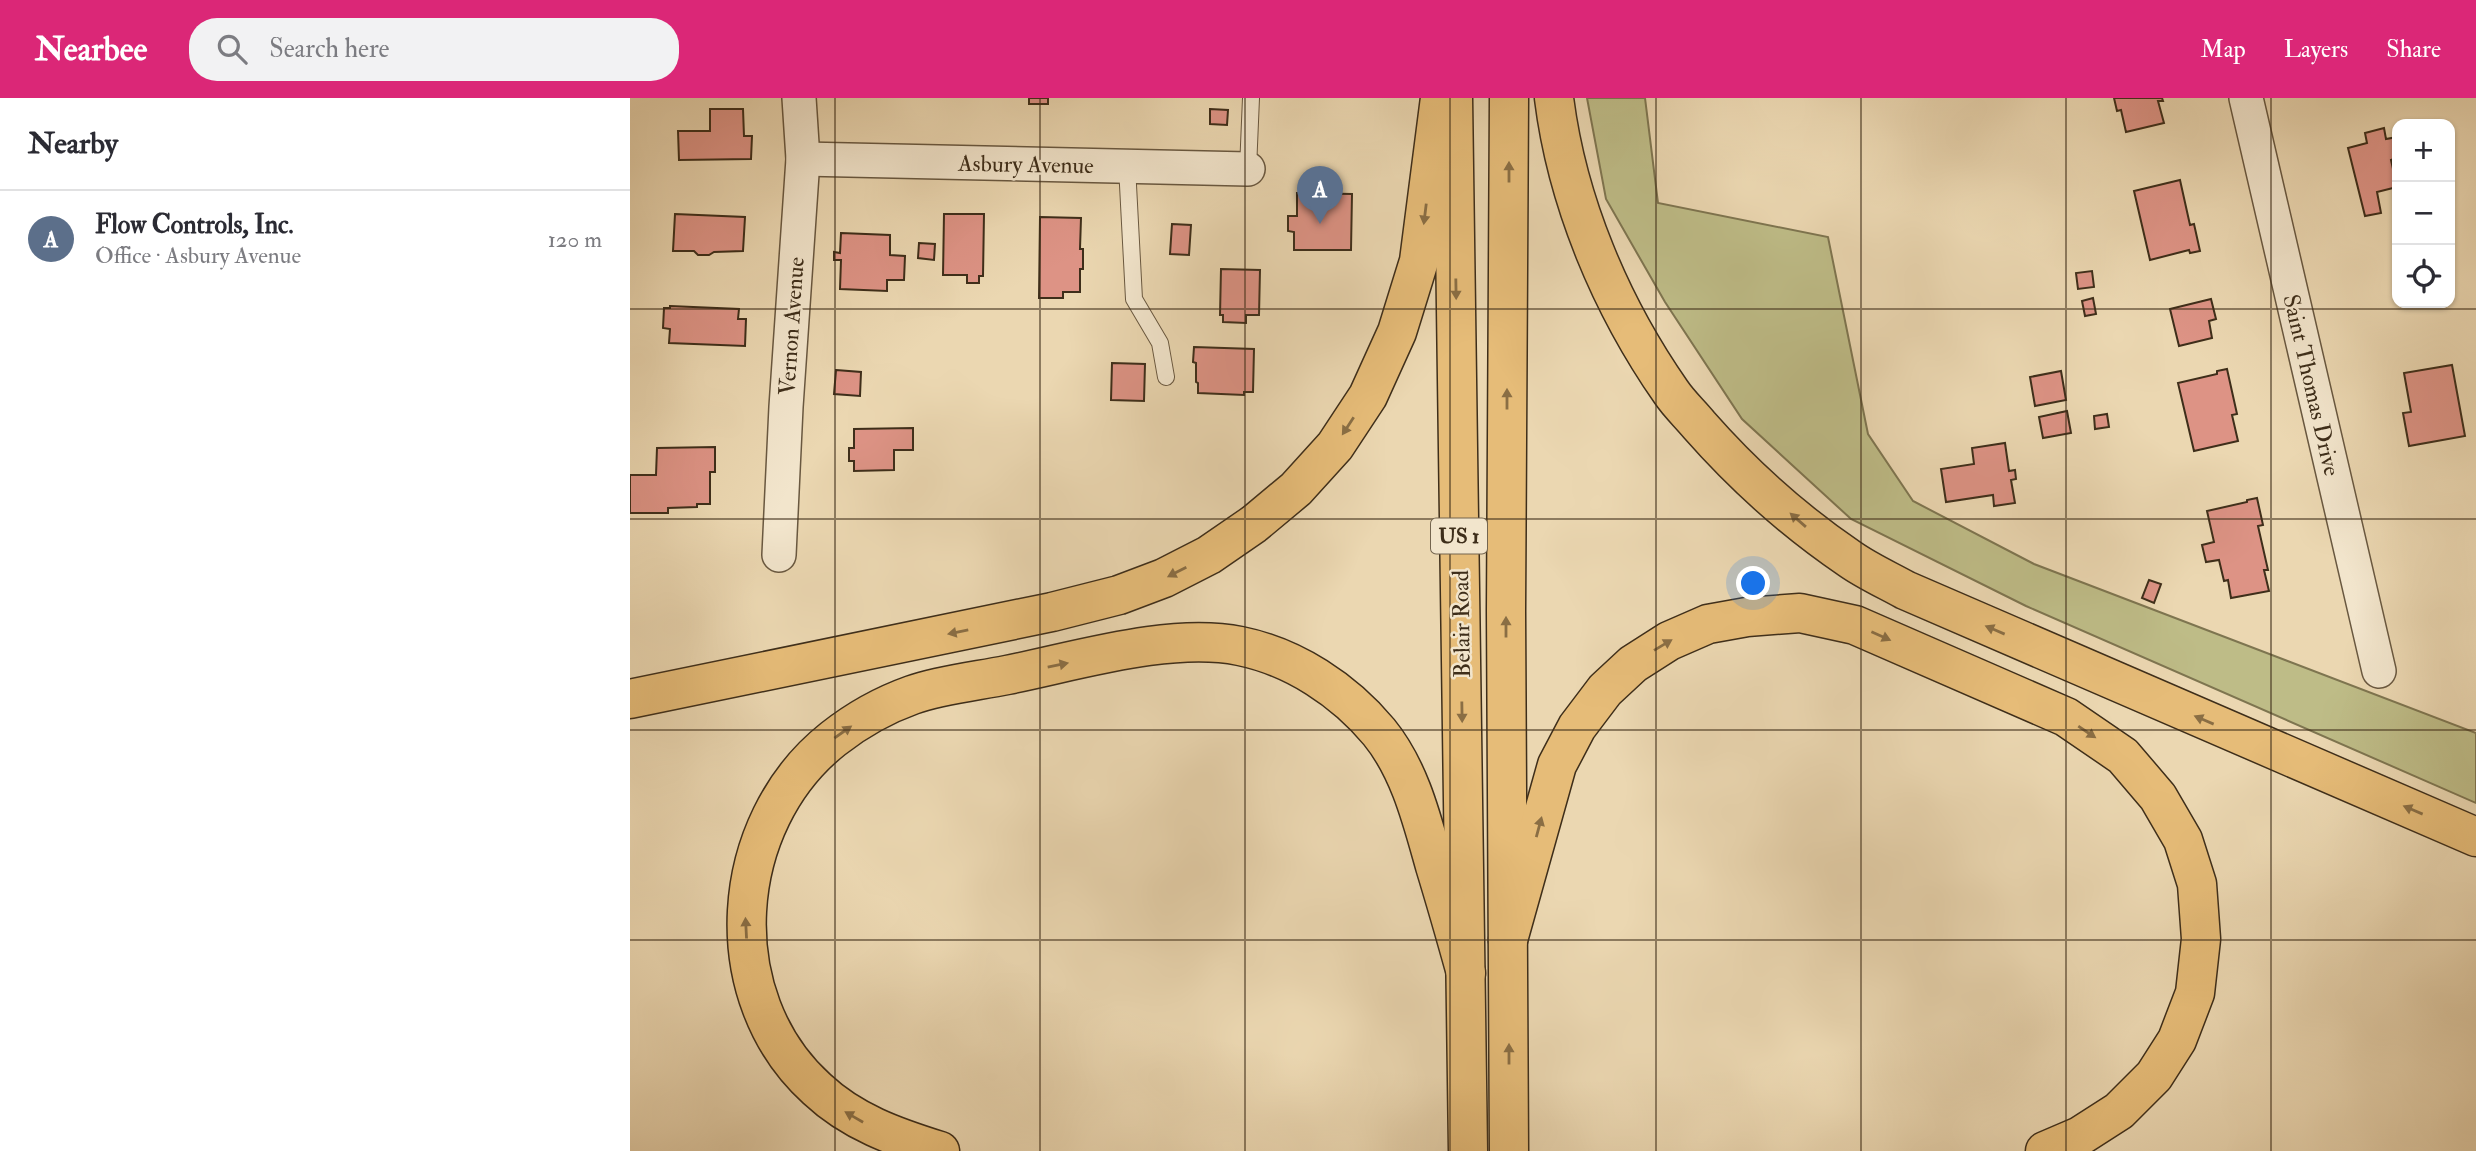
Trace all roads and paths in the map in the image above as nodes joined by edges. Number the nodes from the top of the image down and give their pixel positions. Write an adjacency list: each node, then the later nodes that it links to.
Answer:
1 (799, 98): 8 (street, Vernon Avenue)
2 (1251, 98): 10 (lane)
3 (1440, 98): 14 (highway, one-way to 14)
4 (1453, 98): 17 (highway, Belair Road / US 1, one-way to 17)
5 (1509, 98): 16 (highway, Belair Road / US 1, one-way to 5)
6 (1554, 98): 15 (highway, one-way to 6)
7 (2246, 98): 13 (street, Saint Thomas Drive)
8 (803, 159): 9 (street, Asbury Avenue); 12 (street, Vernon Avenue)
9 (1127, 166): 10 (street, Asbury Avenue); 11 (lane)
10 (1248, 169)
11 (1166, 377)
12 (779, 555)
13 (2379, 671)
14 (630, 699)
15 (2476, 837)
16 (1508, 940): 18 (highway, Belair Road / US 1, one-way to 16); 21 (highway, one-way to 21)
17 (1466, 973): 19 (highway, Belair Road / US 1); 20 (highway, one-way to 17)
18 (1509, 1136)
19 (1468, 1137)
20 (940, 1151)
21 (2045, 1151)

